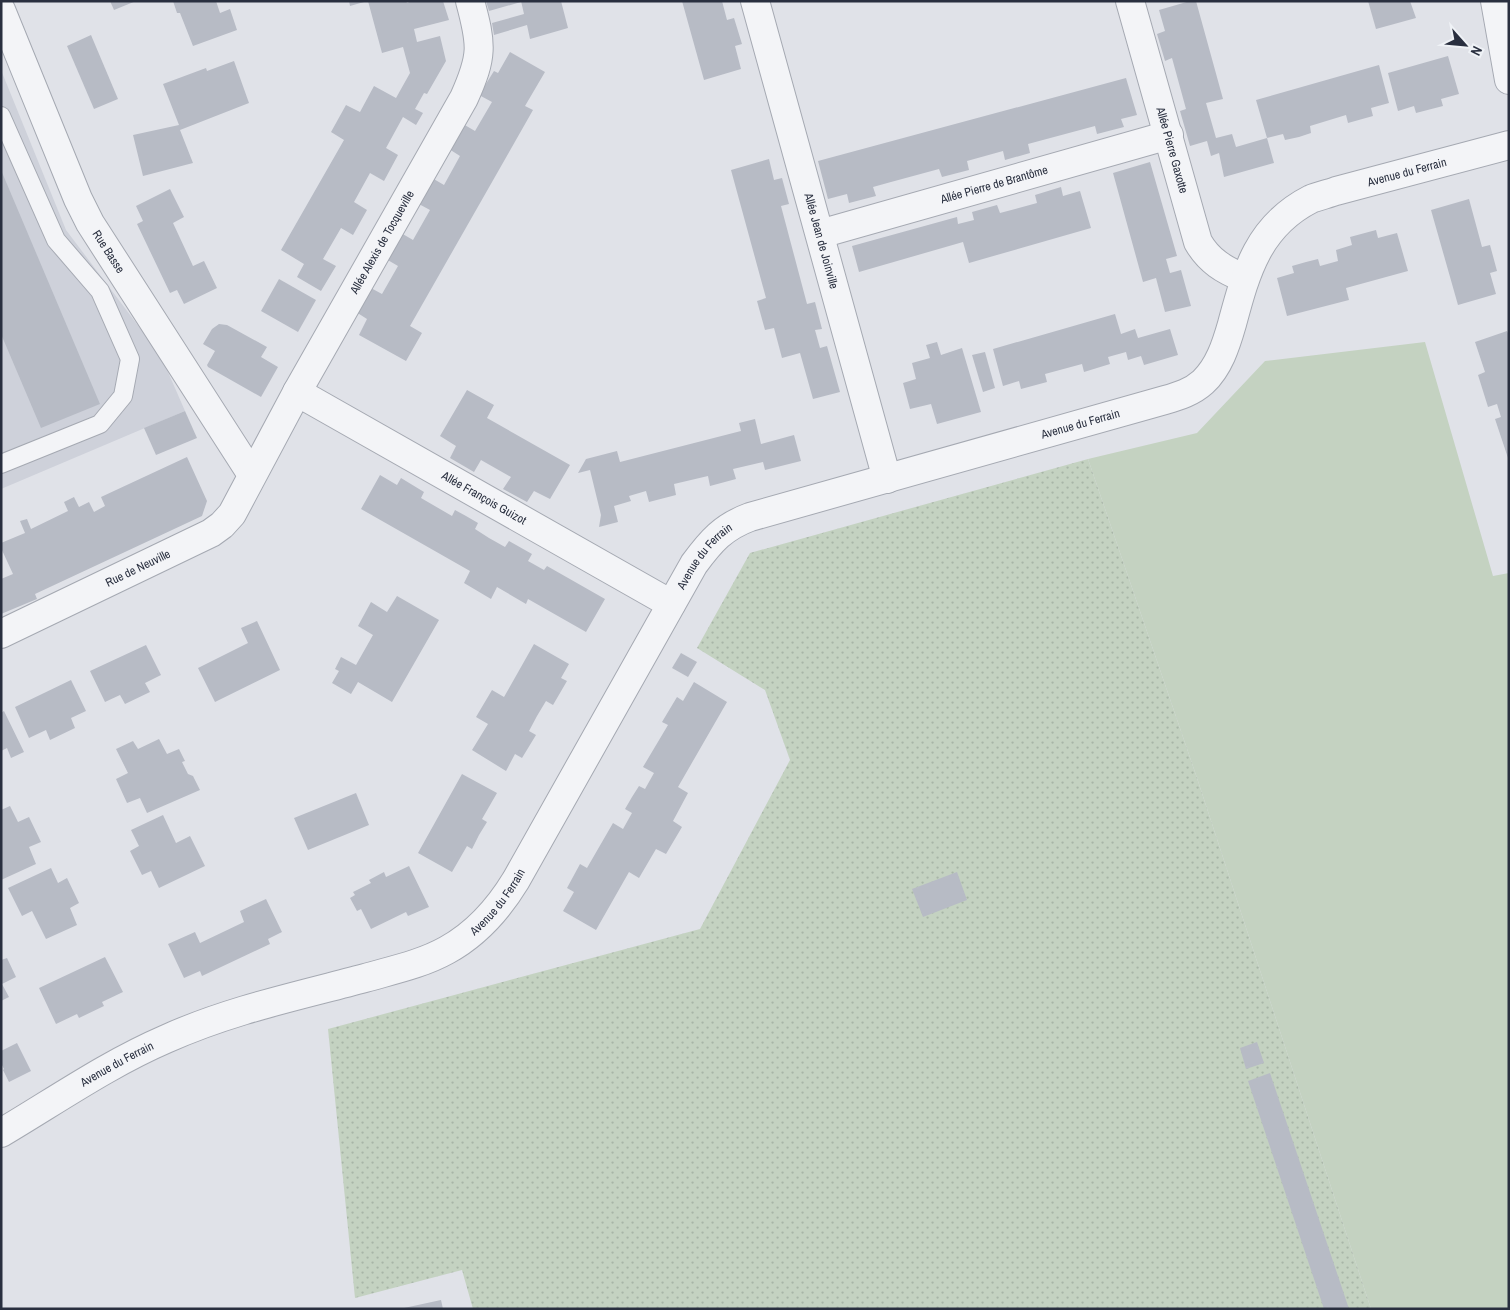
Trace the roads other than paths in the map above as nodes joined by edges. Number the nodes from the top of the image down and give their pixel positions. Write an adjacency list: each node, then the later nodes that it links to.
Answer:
1 (470, 1): 12 (street, Allée Alexis de Tocqueville)
2 (756, 1): 10 (street, Allée Jean de Joinville)
3 (1130, 1): 8 (street, Allée Pierre Gaxotte)
4 (1495, 1): 6 (street)
5 (1, 10): 14 (street, Rue Basse)
6 (1509, 80)
7 (1, 116): 13 (lane)
8 (1168, 134): 10 (street, Allée Pierre de Brantôme); 11 (street, Allée Pierre Gaxotte)
9 (1509, 144): 11 (street, Avenue du Ferrain)
10 (820, 234): 15 (street, Allée Jean de Joinville)
11 (1244, 278): 15 (street, Avenue du Ferrain)
12 (297, 392): 14 (street, Allée Alexis de Tocqueville); 16 (street, Allée François Guizot)
13 (1, 464)
14 (252, 474): 17 (street, Rue de Neuville)
15 (887, 479): 16 (street, Avenue du Ferrain)
16 (671, 604): 18 (street, Avenue du Ferrain)
17 (1, 634)
18 (1, 1133)

